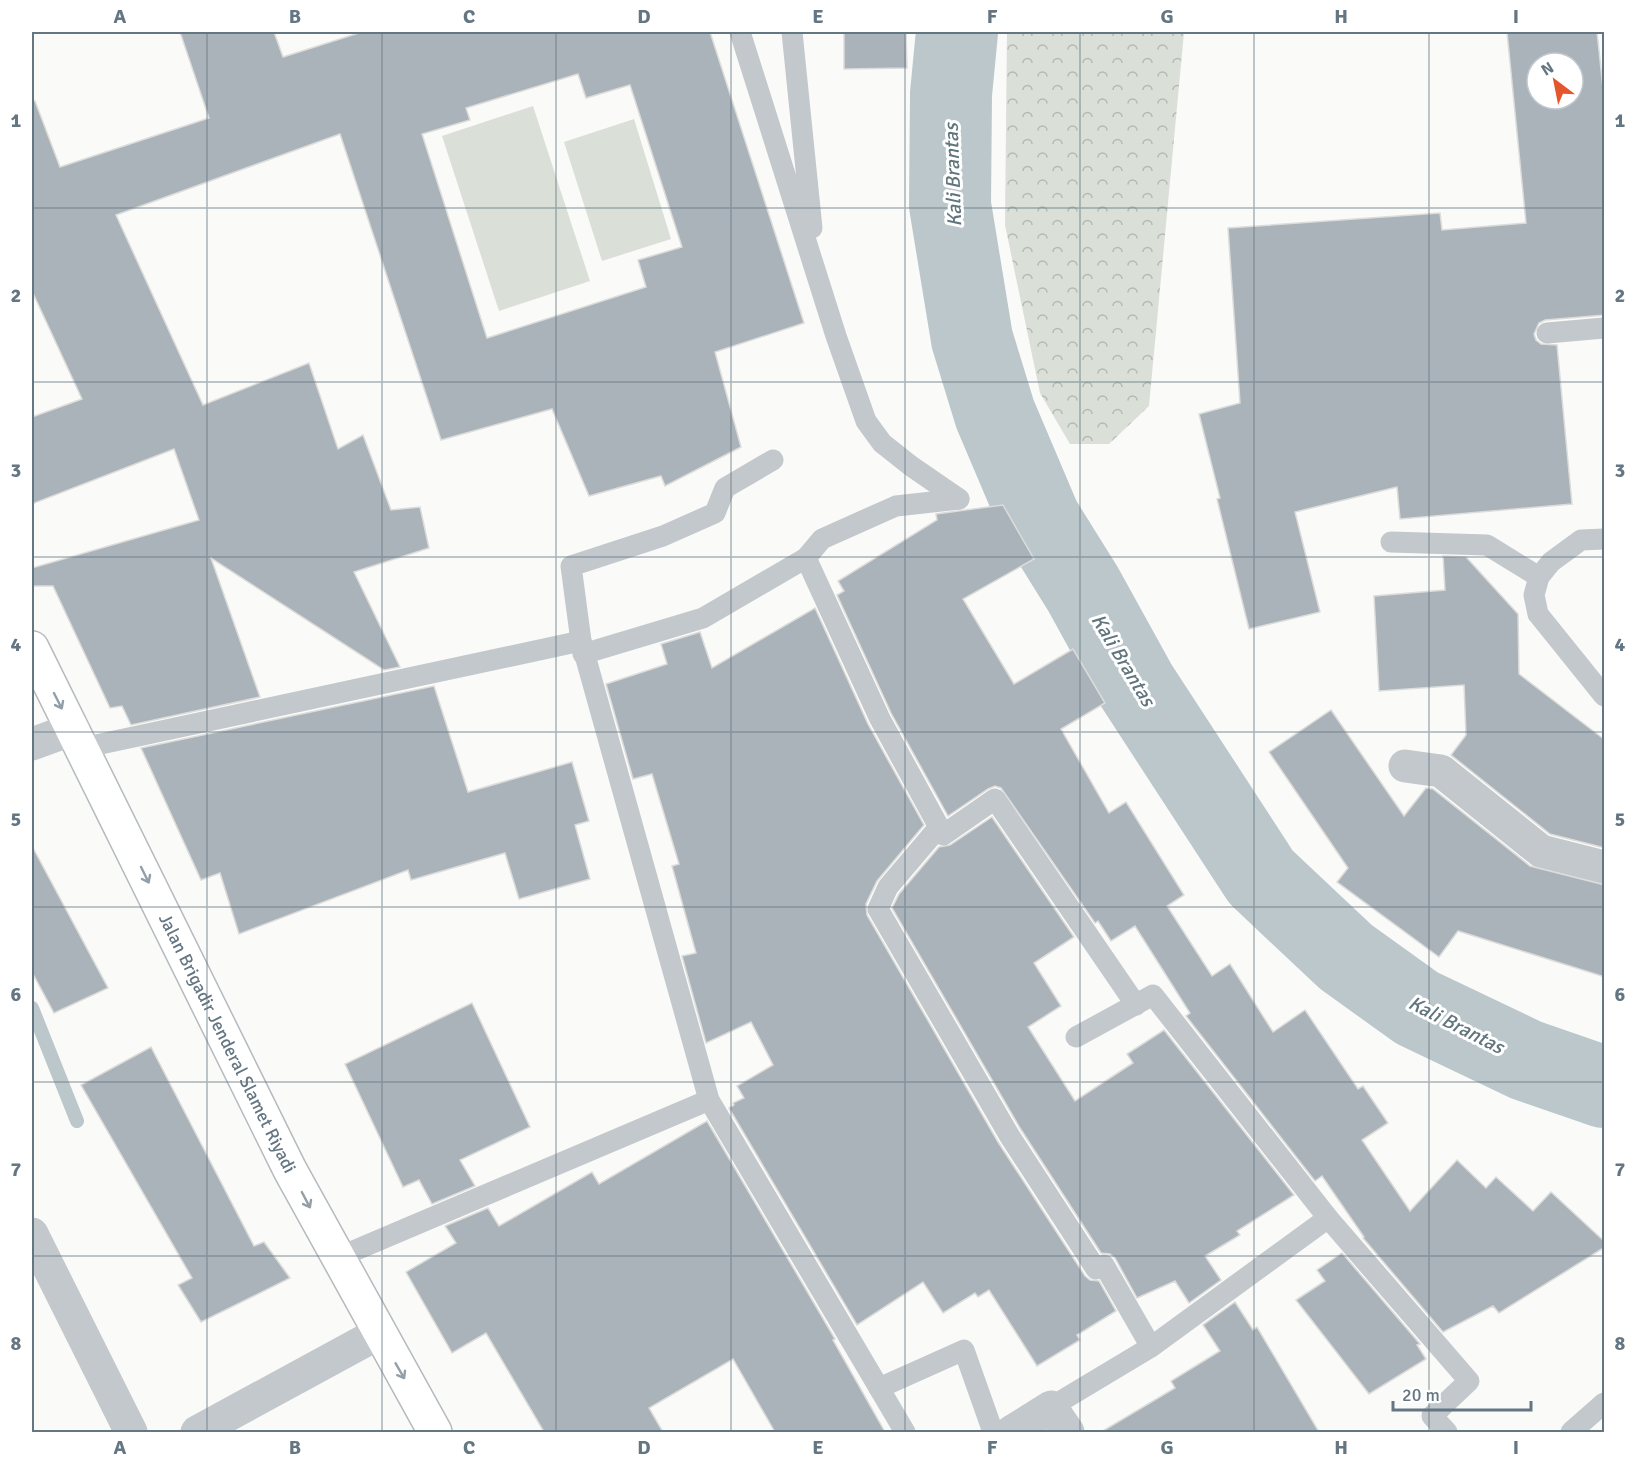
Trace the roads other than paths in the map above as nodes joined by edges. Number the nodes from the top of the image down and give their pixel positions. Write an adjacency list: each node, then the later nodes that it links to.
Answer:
1 (740, 32): 3 (lane)
2 (792, 32): 3 (lane)
3 (816, 271): 9 (lane)
4 (1605, 328): 5 (lane)
5 (1547, 333)
6 (773, 460): 12 (lane)
7 (1605, 539): 10 (lane)
8 (1390, 542): 10 (lane)
9 (806, 558): 12 (lane); 17 (lane)
10 (1539, 577): 13 (lane)
11 (32, 648): 14 (main road, Jalan Brigadir Jenderal Slamet Riyadi, one-way to 14)
12 (582, 648): 14 (lane); 21 (lane)
13 (1605, 696)
14 (77, 739): 15 (street); 24 (main road, Jalan Brigadir Jenderal Slamet Riyadi, one-way to 24)
15 (32, 744)
16 (1405, 766): 18 (street)
17 (939, 827): 19 (lane); 26 (lane)
18 (1605, 867)
19 (1136, 1005): 20 (lane); 22 (lane)
20 (1076, 1037)
21 (709, 1100): 24 (lane); 27 (lane)
22 (1328, 1218): 26 (lane); 36 (lane)
23 (32, 1234): 31 (street)
24 (337, 1258): 25 (main road, Jalan Brigadir Jenderal Slamet Riyadi)
25 (379, 1333): 30 (street); 32 (main road, Jalan Brigadir Jenderal Slamet Riyadi, one-way to 32)
26 (1151, 1347): 29 (lane)
27 (879, 1388): 33 (lane); 34 (lane)
28 (1605, 1403): 37 (lane)
29 (1060, 1420): 35 (street)
30 (209, 1430)
31 (131, 1432)
32 (435, 1432)
33 (905, 1432)
34 (993, 1432)
35 (1011, 1432)
36 (1447, 1432)
37 (1571, 1432)

